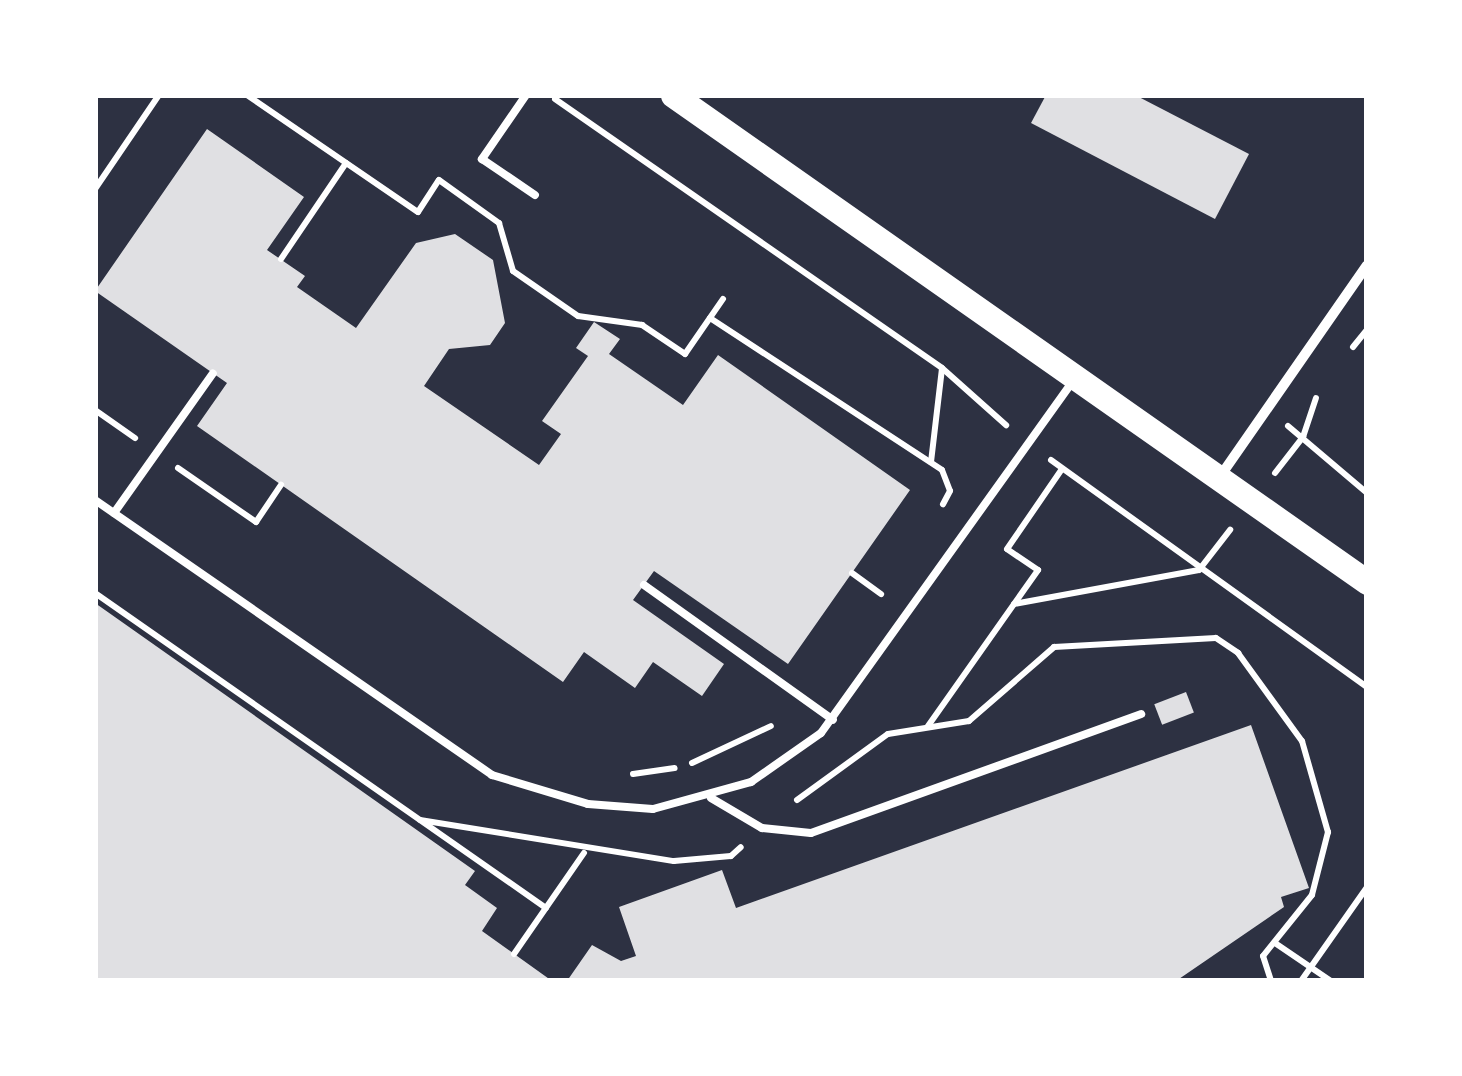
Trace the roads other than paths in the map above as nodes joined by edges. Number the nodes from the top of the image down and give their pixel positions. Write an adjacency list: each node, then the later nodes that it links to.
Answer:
1 (526, 95): 3 (lane)
2 (672, 95): 6 (main road)
3 (534, 195)
4 (1367, 265): 7 (street)
5 (213, 373): 9 (lane)
6 (1075, 378): 7 (main road); 13 (lane)
7 (1218, 478): 10 (main road)
8 (95, 500): 9 (lane)
9 (114, 513): 14 (lane)
10 (1367, 582)
11 (644, 585): 13 (lane)
12 (1141, 714): 14 (lane)
13 (833, 720): 14 (lane)
14 (711, 798)

